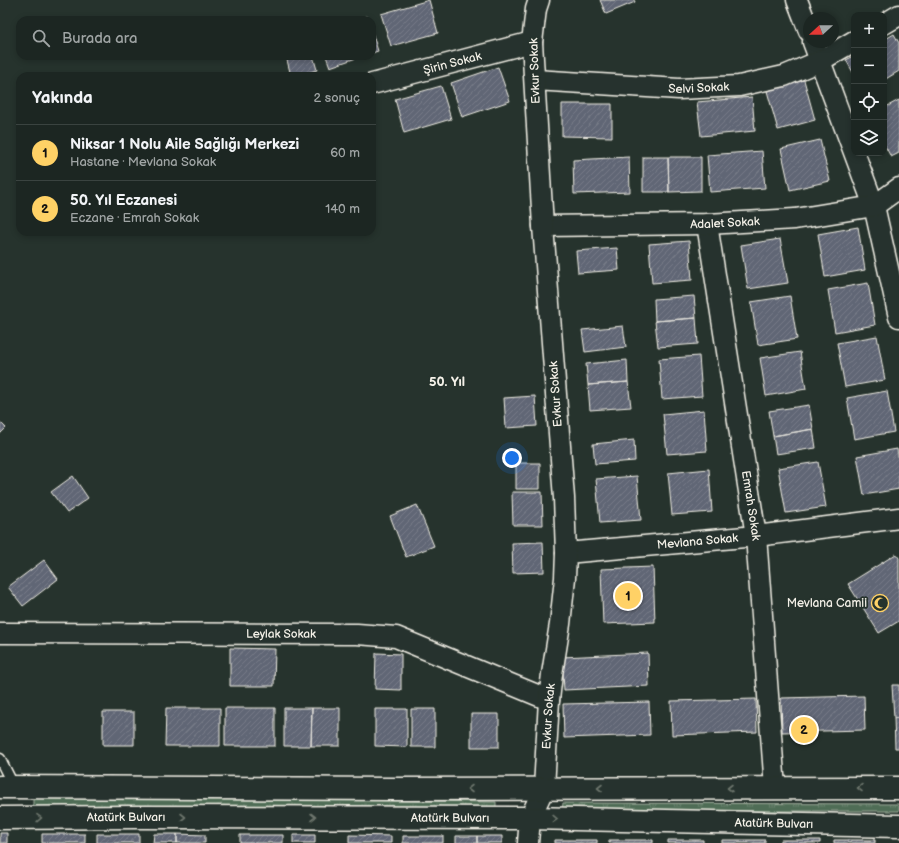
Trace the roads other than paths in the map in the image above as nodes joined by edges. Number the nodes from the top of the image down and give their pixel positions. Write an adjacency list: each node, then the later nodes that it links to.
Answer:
1 (539, 0): 6 (street, Evkur Sokak)
2 (797, 0): 4 (street)
3 (899, 14): 5 (street)
4 (803, 16)
5 (887, 22)
6 (532, 42): 10 (street, Evkur Sokak); 11 (street, Şirin Sokak)
7 (851, 44): 9 (street, Selvi Sokak)
8 (815, 48): 9 (street)
9 (820, 61): 10 (street, Selvi Sokak); 13 (street)
10 (535, 80): 15 (street, Evkur Sokak)
11 (376, 83)
12 (899, 188): 13 (street, Adalet Sokak)
13 (874, 206): 14 (street, Adalet Sokak); 16 (street)
14 (707, 224): 15 (street, Adalet Sokak); 18 (street, Emrah Sokak)
15 (543, 226): 19 (street, Evkur Sokak)
16 (899, 316)
17 (899, 518): 18 (street, Mevlana Sokak)
18 (756, 536): 19 (street, Mevlana Sokak); 25 (street, Emrah Sokak)
19 (566, 553): 21 (street, Evkur Sokak)
20 (0, 633): 21 (street, Leylak Sokak)
21 (549, 700): 24 (street, Evkur Sokak)
22 (0, 759): 23 (lane)
23 (7, 787): 24 (main road, one-way to 23); 27 (main road)
24 (544, 788): 25 (main road, one-way to 24); 28 (street)
25 (775, 788): 26 (main road, one-way to 25)
26 (899, 788)
27 (8, 818): 28 (main road, Atatürk Bulvarı, one-way to 28)
28 (530, 818): 29 (main road, Atatürk Bulvarı, one-way to 29); 30 (street)
29 (899, 826)
30 (528, 843)

